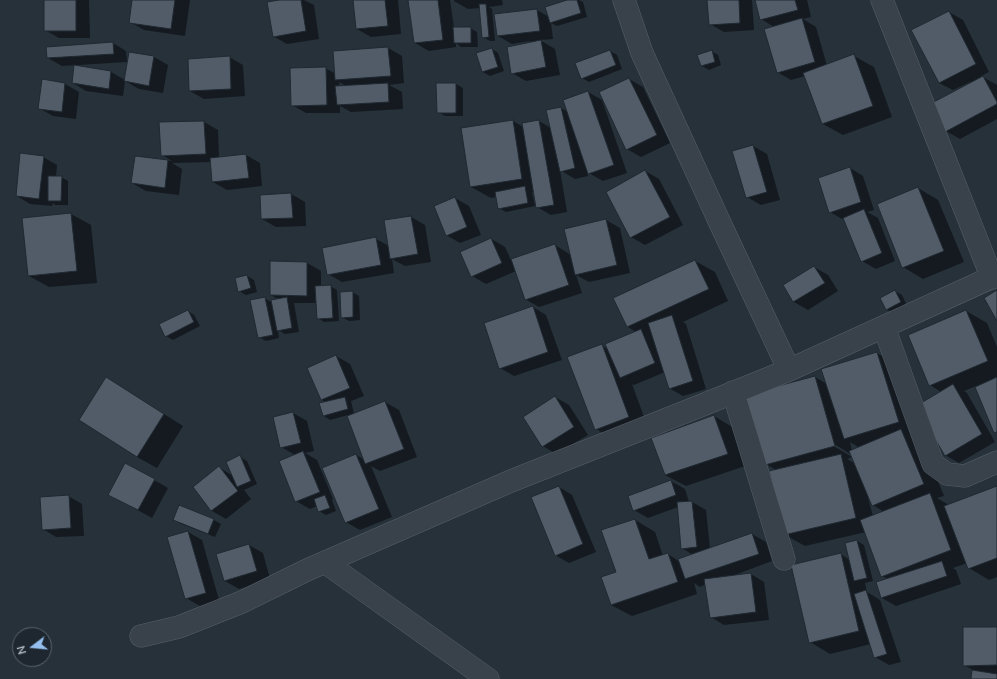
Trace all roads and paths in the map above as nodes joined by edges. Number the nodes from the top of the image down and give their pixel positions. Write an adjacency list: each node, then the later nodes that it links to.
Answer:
1 (624, 0): 5 (street)
2 (882, 0): 3 (street)
3 (995, 277): 4 (street)
4 (884, 327): 5 (street); 7 (street)
5 (789, 370): 6 (street)
6 (733, 392): 8 (street); 9 (street)
7 (997, 462)
8 (784, 559)
9 (326, 563): 10 (street); 11 (street)
10 (141, 636)
11 (488, 679)

